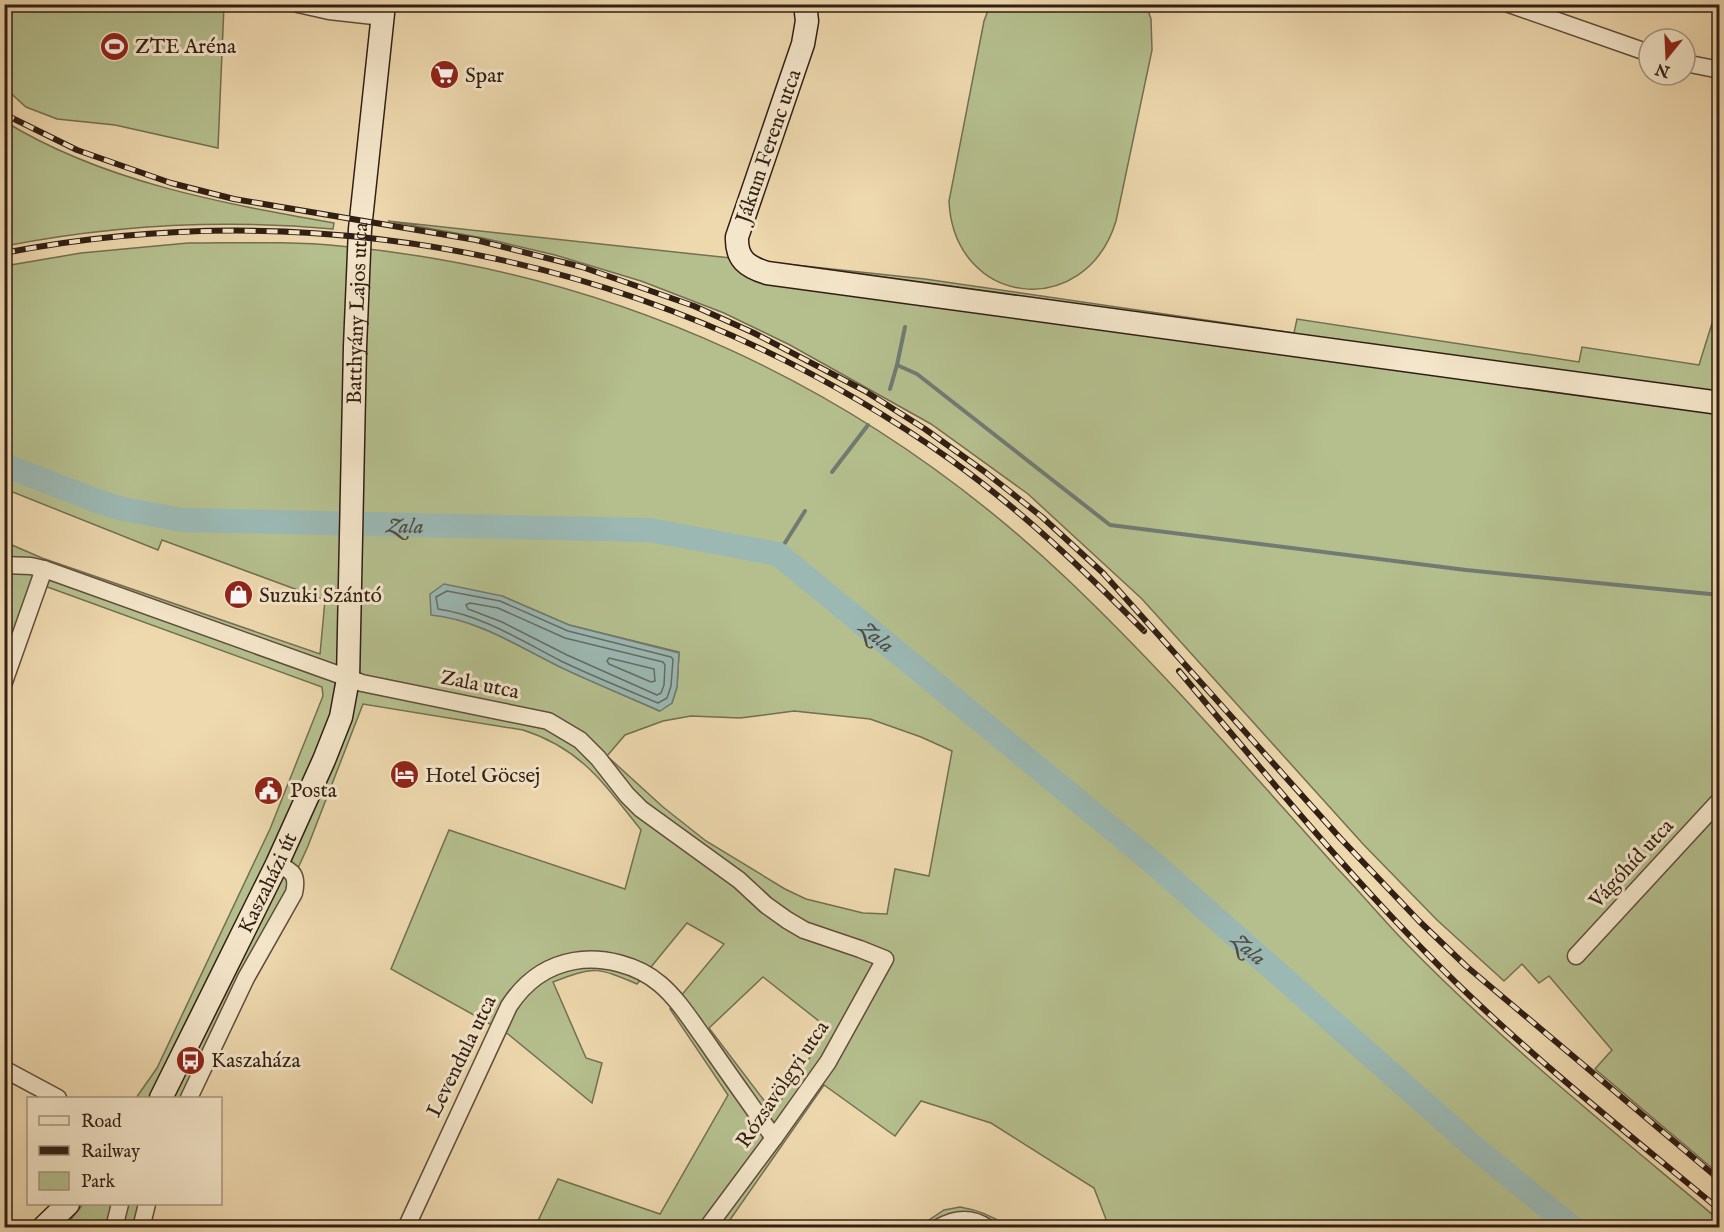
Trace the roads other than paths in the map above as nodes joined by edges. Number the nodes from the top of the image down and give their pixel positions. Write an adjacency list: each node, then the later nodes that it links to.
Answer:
1 (298, 4): 4 (street)
2 (805, 4): 8 (street, Jákum Ferenc utca)
3 (1509, 4): 5 (street)
4 (383, 11): 11 (street, Batthyány Lajos utca)
5 (1637, 50)
6 (1697, 65): 7 (street)
7 (1719, 70)
8 (1719, 403)
9 (4, 565): 10 (street, Zala utca)
10 (44, 569): 12 (street, Zala utca); 13 (street)
11 (349, 622): 12 (street, Kaszaházi út)
12 (348, 679): 15 (street, Kaszaházi út); 17 (street, Zala utca)
13 (4, 682)
14 (1719, 800): 16 (street, Vágóhíd utca)
15 (277, 864): 20 (street, Kaszaházi út); 21 (street)
16 (1576, 956)
17 (885, 959): 22 (street, Rózsavölgyi utca)
18 (4, 1069): 19 (street)
19 (56, 1097)
20 (161, 1097)
21 (189, 1097)
22 (774, 1138): 29 (street, Levendula utca); 30 (street, Rózsavölgyi utca)
23 (66, 1205): 26 (street)
24 (120, 1205): 27 (street)
25 (146, 1205): 28 (street)
26 (43, 1227)
27 (114, 1227)
28 (141, 1227)
29 (406, 1227)
30 (707, 1227)
31 (938, 1227): 32 (street)
32 (988, 1227)

